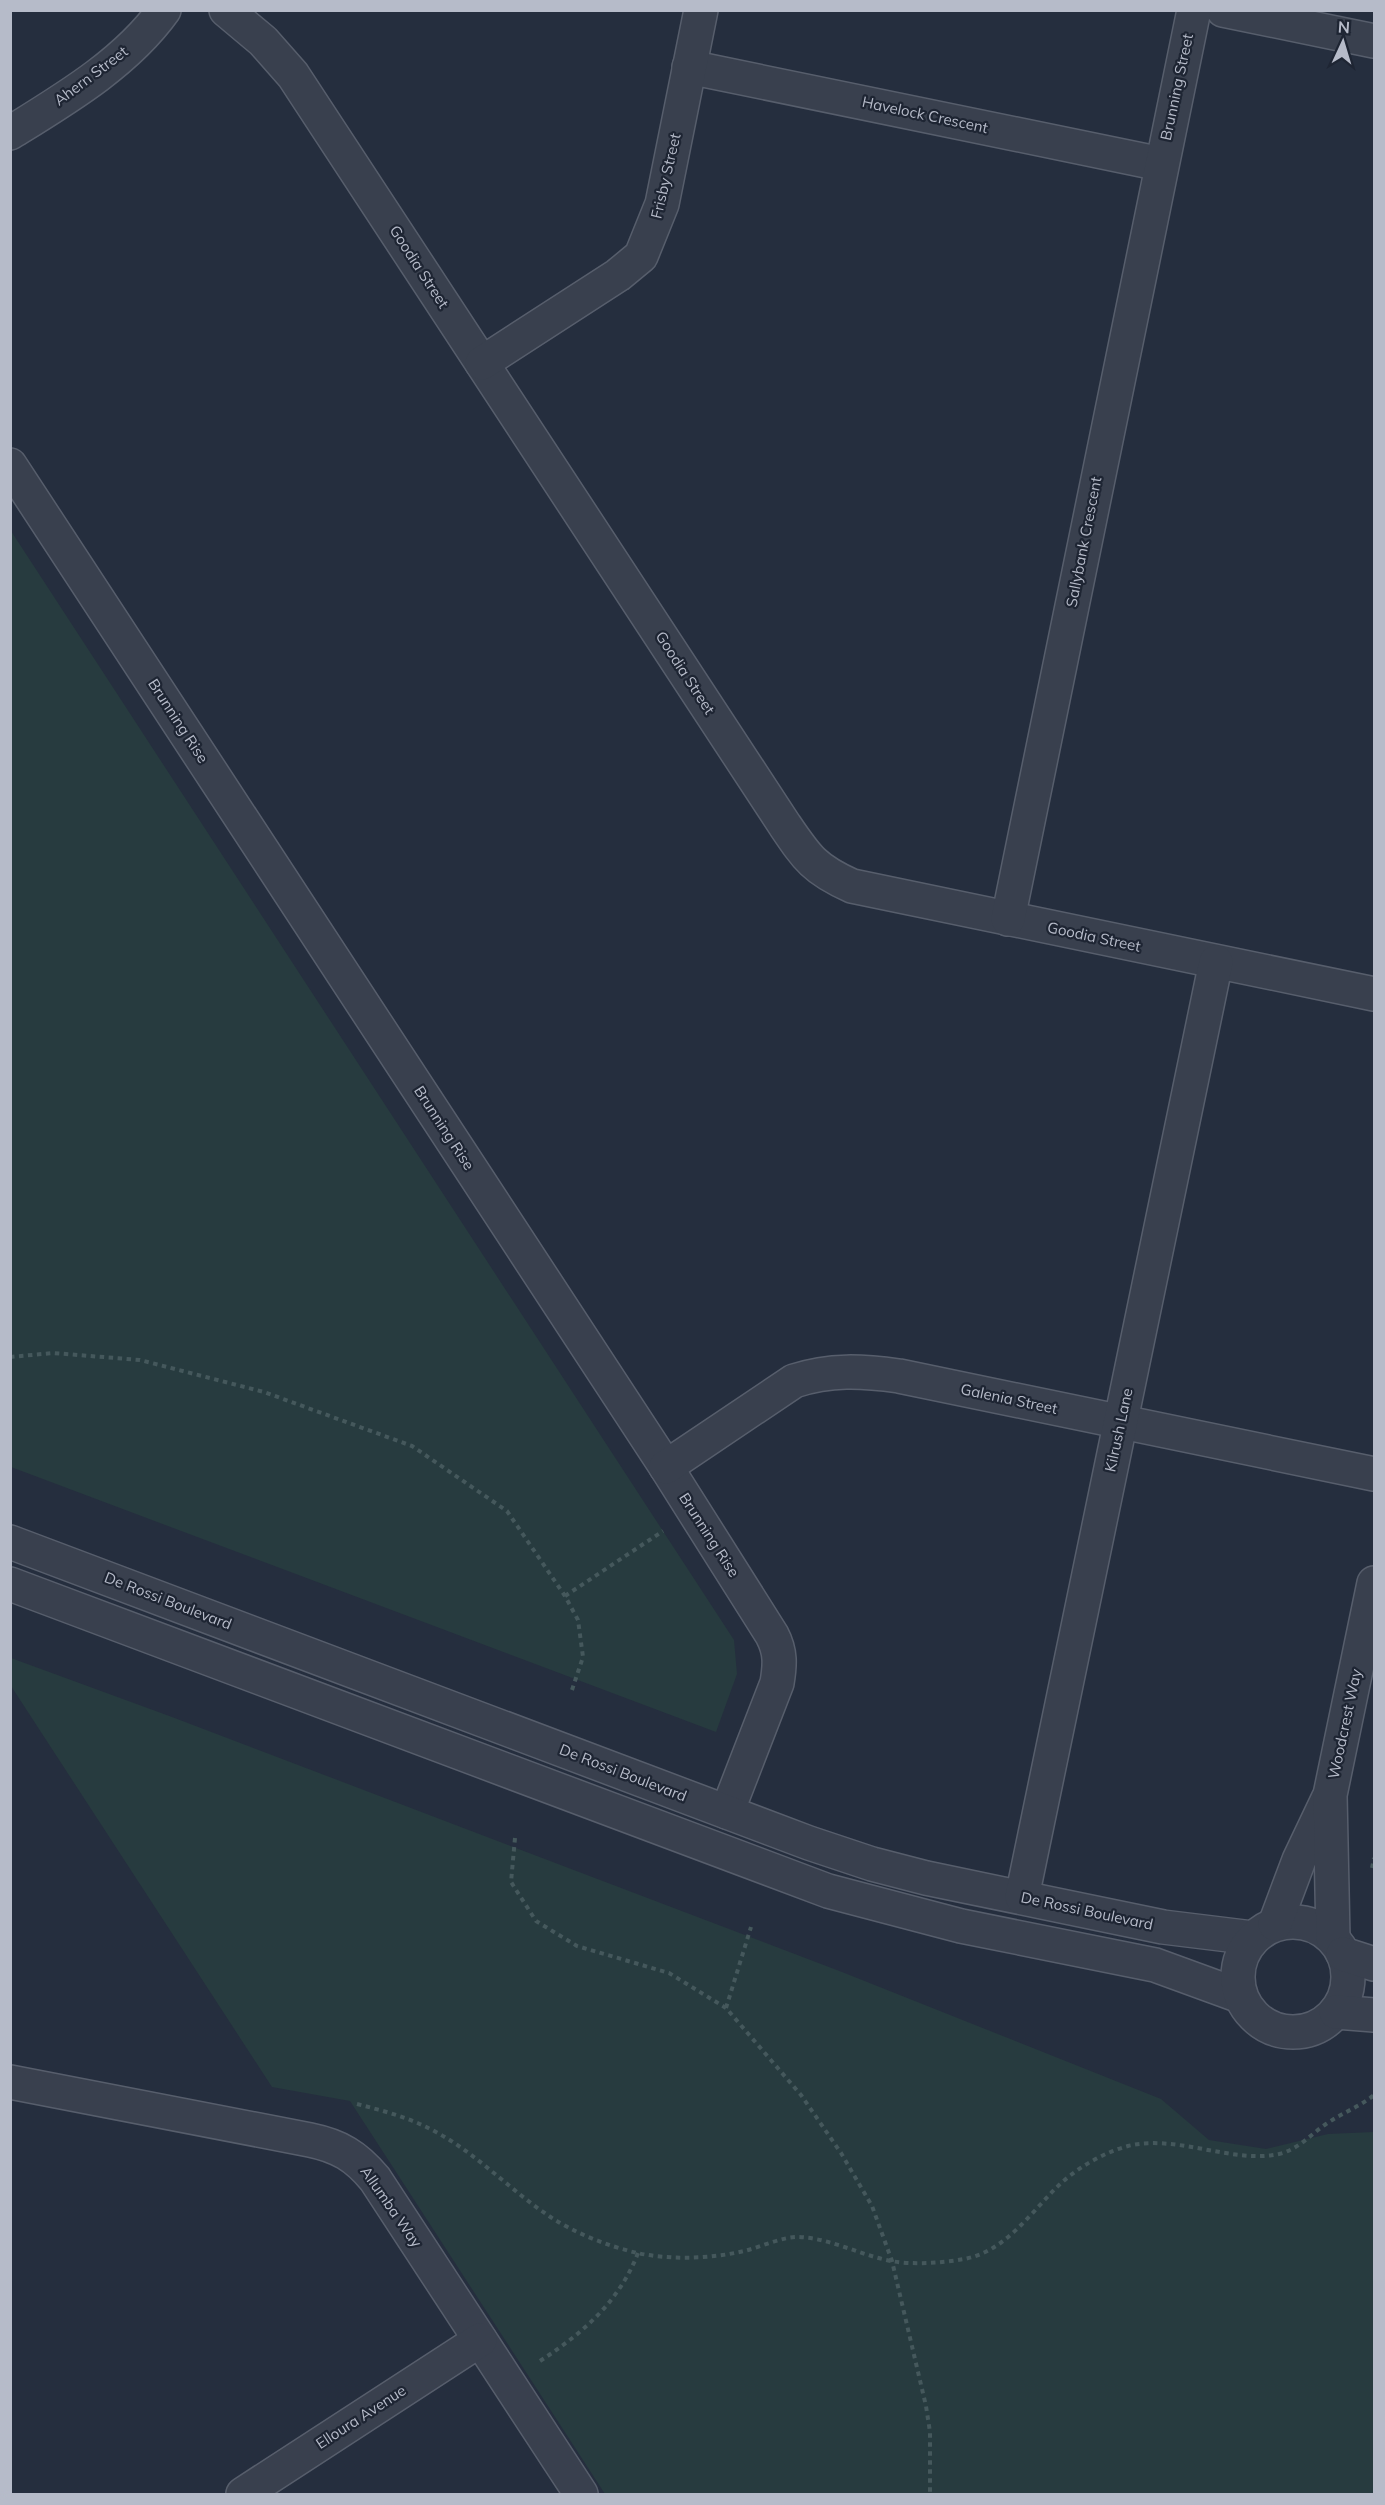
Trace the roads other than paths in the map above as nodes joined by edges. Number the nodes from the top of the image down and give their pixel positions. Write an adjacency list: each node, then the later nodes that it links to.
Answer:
1 (164, 10): 8 (street, Ahern Street)
2 (226, 10): 10 (street, Goodia Street)
3 (701, 10): 7 (street, Frisby Street)
4 (1194, 10): 9 (street, Brunning Street)
5 (1223, 10): 6 (street)
6 (1374, 41)
7 (689, 67): 9 (street, Havelock Crescent); 10 (street, Frisby Street)
8 (10, 133)
9 (1161, 164): 12 (street, Sallybank Crescent)
10 (482, 363): 12 (street, Goodia Street)
11 (10, 465): 16 (street, Brunning Rise)
12 (1008, 919): 13 (street, Goodia Street)
13 (1216, 962): 14 (street, Goodia Street); 15 (street, Kilrush Lane)
14 (1374, 994)
15 (1121, 1422): 16 (street, Galenia Street); 17 (street, Galenia Street); 23 (street, Kilrush Lane)
16 (666, 1467): 22 (street, Brunning Rise)
17 (1374, 1474)
18 (10, 1542): 22 (street, De Rossi Boulevard)
19 (1374, 1583): 21 (street, Woodcrest Way)
20 (10, 1584): 27 (street)
21 (1330, 1795): 24 (street, Woodcrest Way); 25 (street, Woodcrest Way)
22 (728, 1812): 23 (street, De Rossi Boulevard)
23 (1022, 1898): 24 (street, De Rossi Boulevard)
24 (1264, 1931): 25 (street); 27 (street)
25 (1338, 1946): 26 (street); 28 (street)
26 (1374, 1964)
27 (1240, 1996): 28 (street)
28 (1336, 2012): 29 (street)
29 (1374, 2015)
30 (10, 2082): 31 (street, Allumba Way)
31 (480, 2340): 32 (street, Elloura Avenue); 33 (street, Allumba Way)
32 (243, 2494)
33 (581, 2494)

